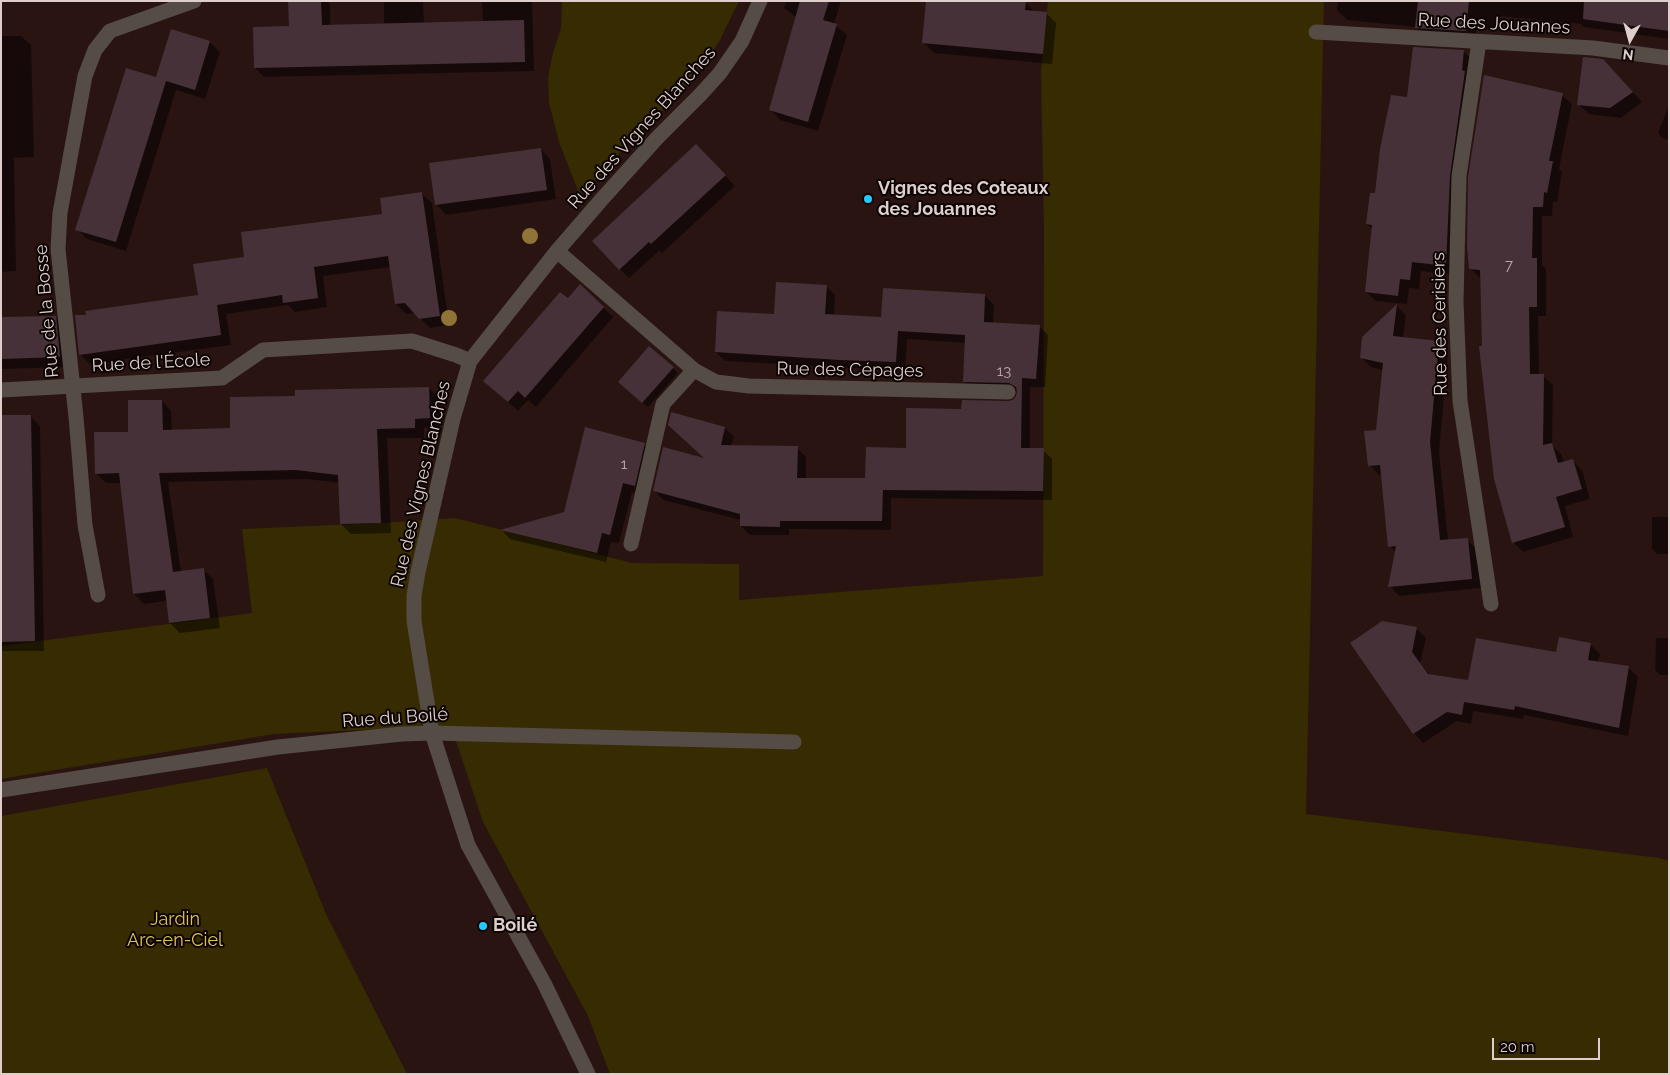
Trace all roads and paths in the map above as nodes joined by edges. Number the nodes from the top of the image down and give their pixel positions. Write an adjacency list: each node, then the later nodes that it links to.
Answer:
1 (194, 1): 9 (street, Rue de la Bosse)
2 (760, 1): 6 (street, Rue des Vignes Blanches)
3 (1316, 32): 4 (street, Rue des Jouannes)
4 (1479, 42): 5 (street, Rue des Jouannes); 14 (street, Rue des Cerisiers)
5 (1669, 58)
6 (557, 251): 7 (street, Rue des Vignes Blanches); 8 (street, Rue des Cépages)
7 (470, 361): 9 (street, Rue de l'École); 15 (street, Rue des Vignes Blanches)
8 (694, 370): 11 (street, Rue des Cépages); 12 (street)
9 (72, 386): 10 (street, Rue de l'École); 13 (street, Rue de la Bosse)
10 (1, 390)
11 (1008, 392)
12 (631, 544)
13 (98, 595)
14 (1491, 604)
15 (432, 733): 16 (street, Rue du Boilé); 17 (street, Rue du Boilé); 18 (street, Rue des Vignes Blanches)
16 (794, 742)
17 (1, 790)
18 (588, 1074)

